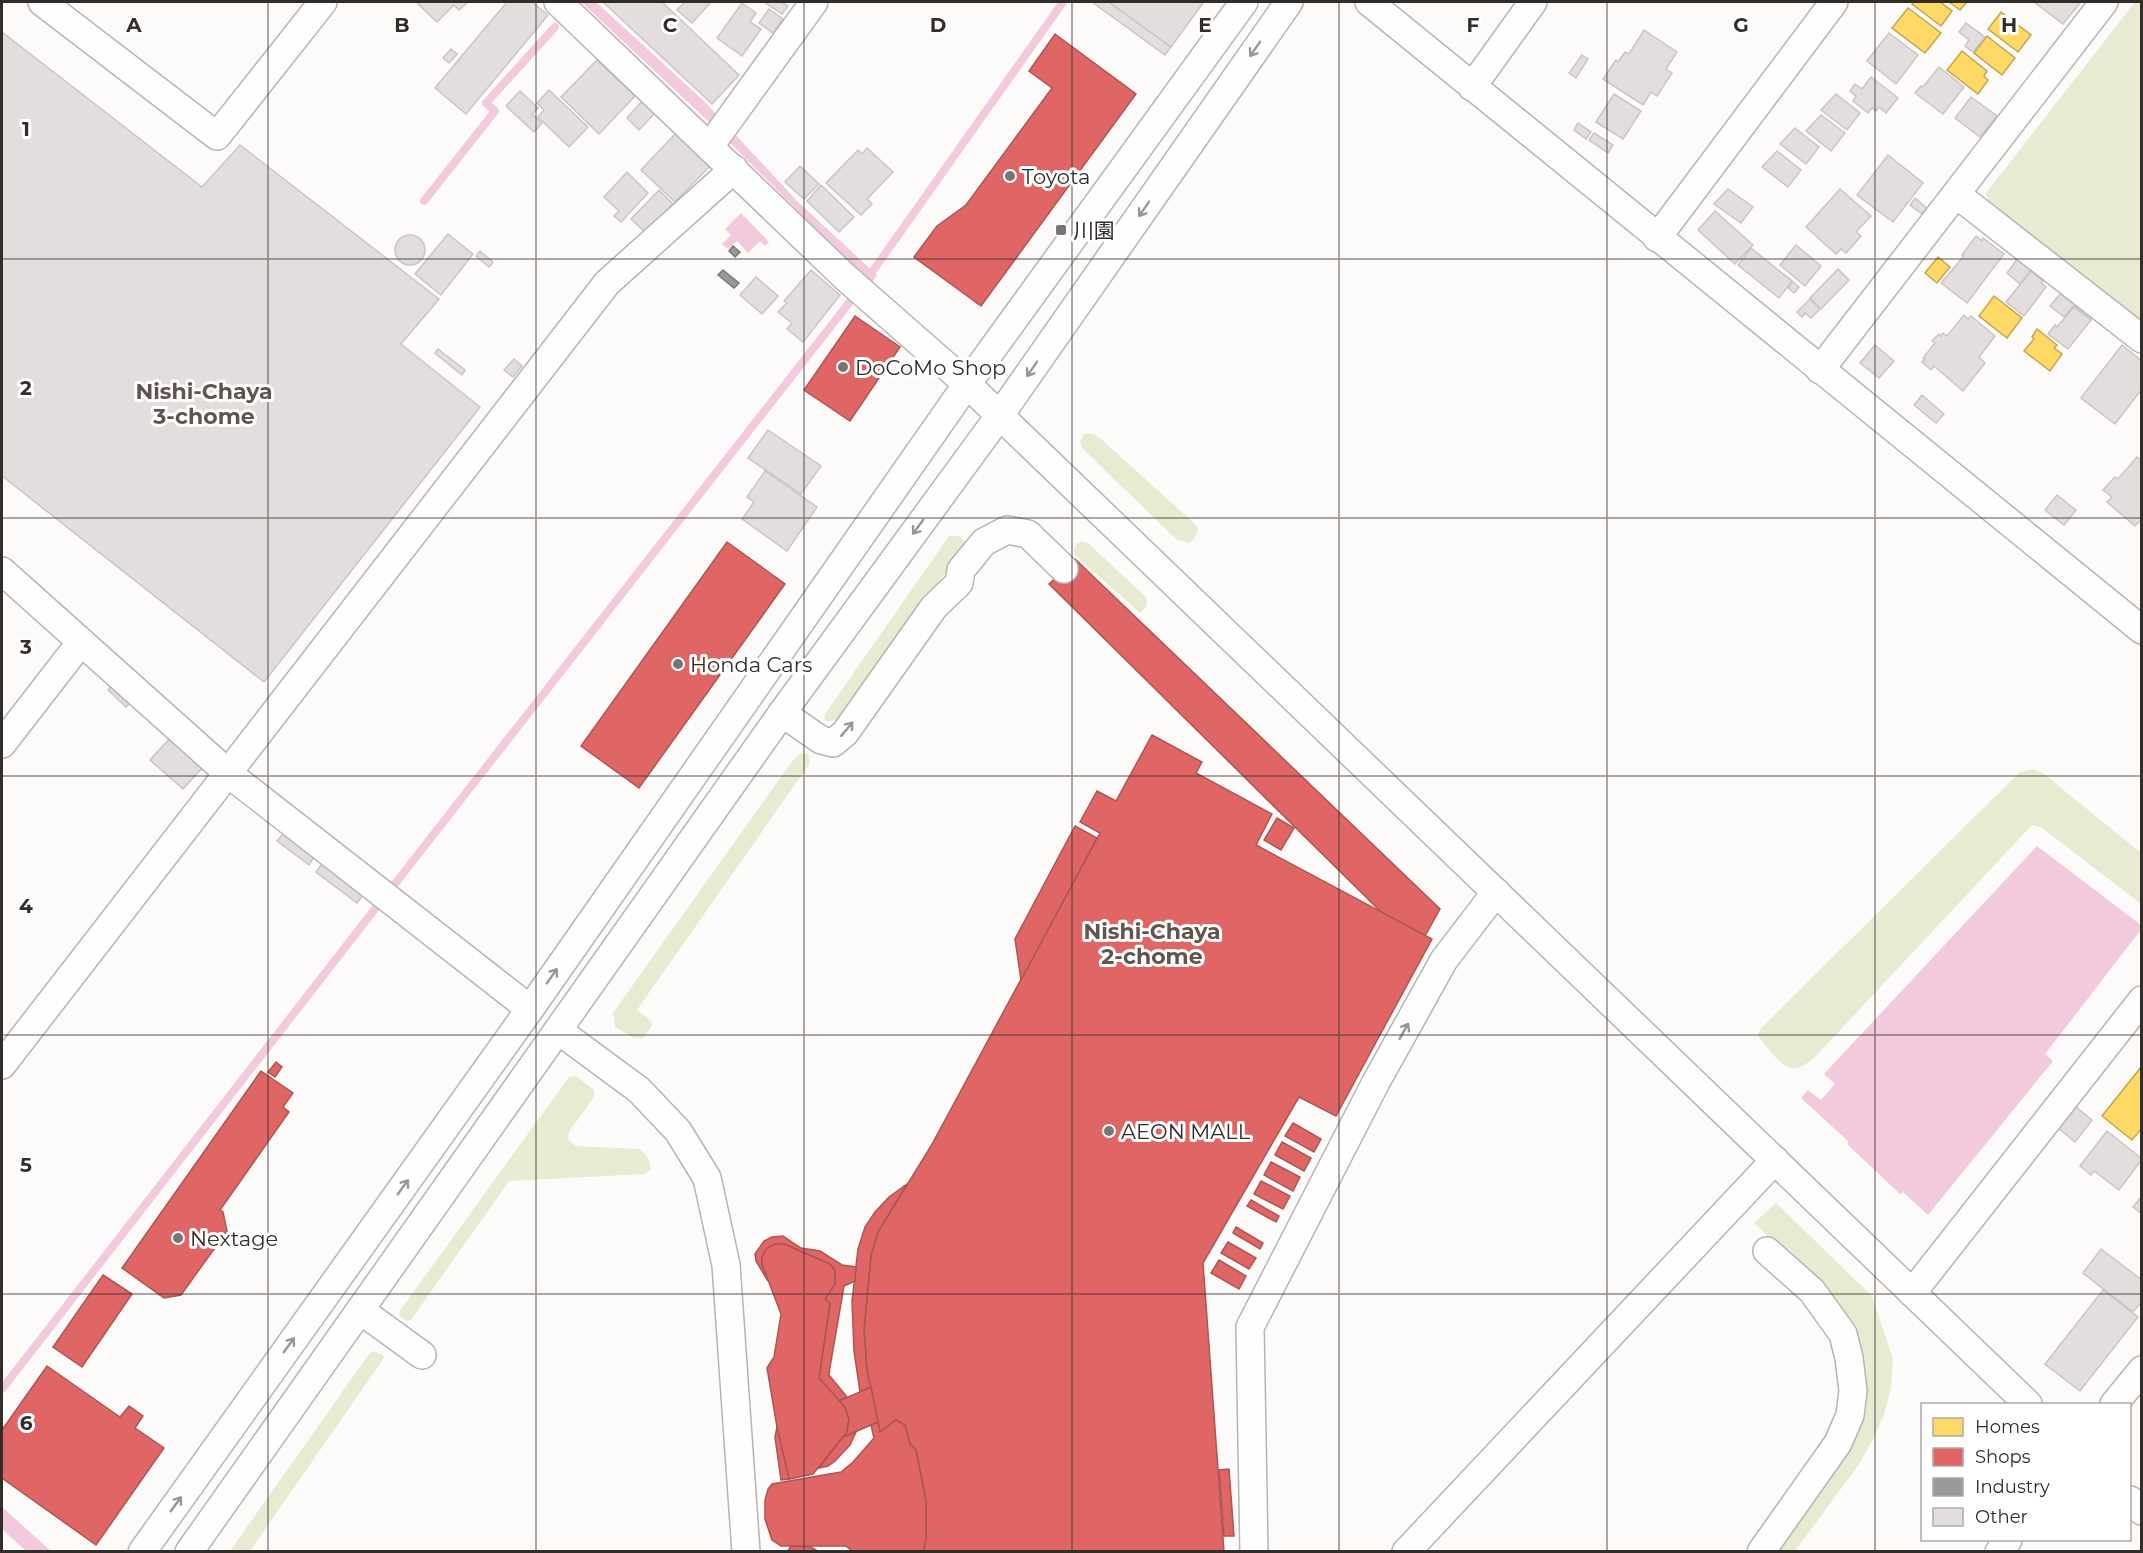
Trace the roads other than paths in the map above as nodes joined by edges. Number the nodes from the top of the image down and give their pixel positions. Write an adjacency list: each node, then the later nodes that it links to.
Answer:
1 (42, 2): 2 (street)
2 (322, 2)
3 (558, 2): 12 (street)
4 (814, 2): 12 (street)
5 (1244, 2): 18 (street)
6 (1289, 2): 19 (street, one-way to 19)
7 (1368, 2): 11 (street)
8 (1533, 2): 11 (street)
9 (1834, 2): 15 (street)
10 (2104, 2): 14 (street)
11 (1472, 87): 15 (street)
12 (718, 135): 13 (street)
13 (734, 169): 18 (street); 26 (street)
14 (1956, 194): 16 (street); 17 (street)
15 (1657, 238): 17 (street)
16 (2142, 339)
17 (1820, 370): 22 (street)
18 (967, 384): 19 (street); 29 (street, one-way to 18)
19 (1000, 415): 24 (street, one-way to 24); 27 (street)
20 (1064, 569): 24 (street, one-way to 20)
21 (2, 571): 23 (street)
22 (2142, 630)
23 (81, 642): 25 (street); 26 (street)
24 (782, 713): 30 (street)
25 (2, 744)
26 (229, 774): 29 (street); 31 (street)
27 (1496, 892): 32 (street); 43 (street, one-way to 27)
28 (2142, 1000): 34 (street)
29 (530, 1009): 40 (street, one-way to 29)
30 (559, 1031): 35 (street); 42 (street)
31 (2, 1065)
32 (1775, 1160): 34 (street); 44 (street)
33 (1767, 1251): 45 (street)
34 (1912, 1293): 38 (street)
35 (360, 1310): 36 (street); 41 (street)
36 (422, 1354)
37 (2142, 1370): 39 (street)
38 (2027, 1403)
39 (2115, 1403)
40 (142, 1551)
41 (189, 1551)
42 (746, 1551)
43 (1254, 1551)
44 (1406, 1551)
45 (1761, 1551)

